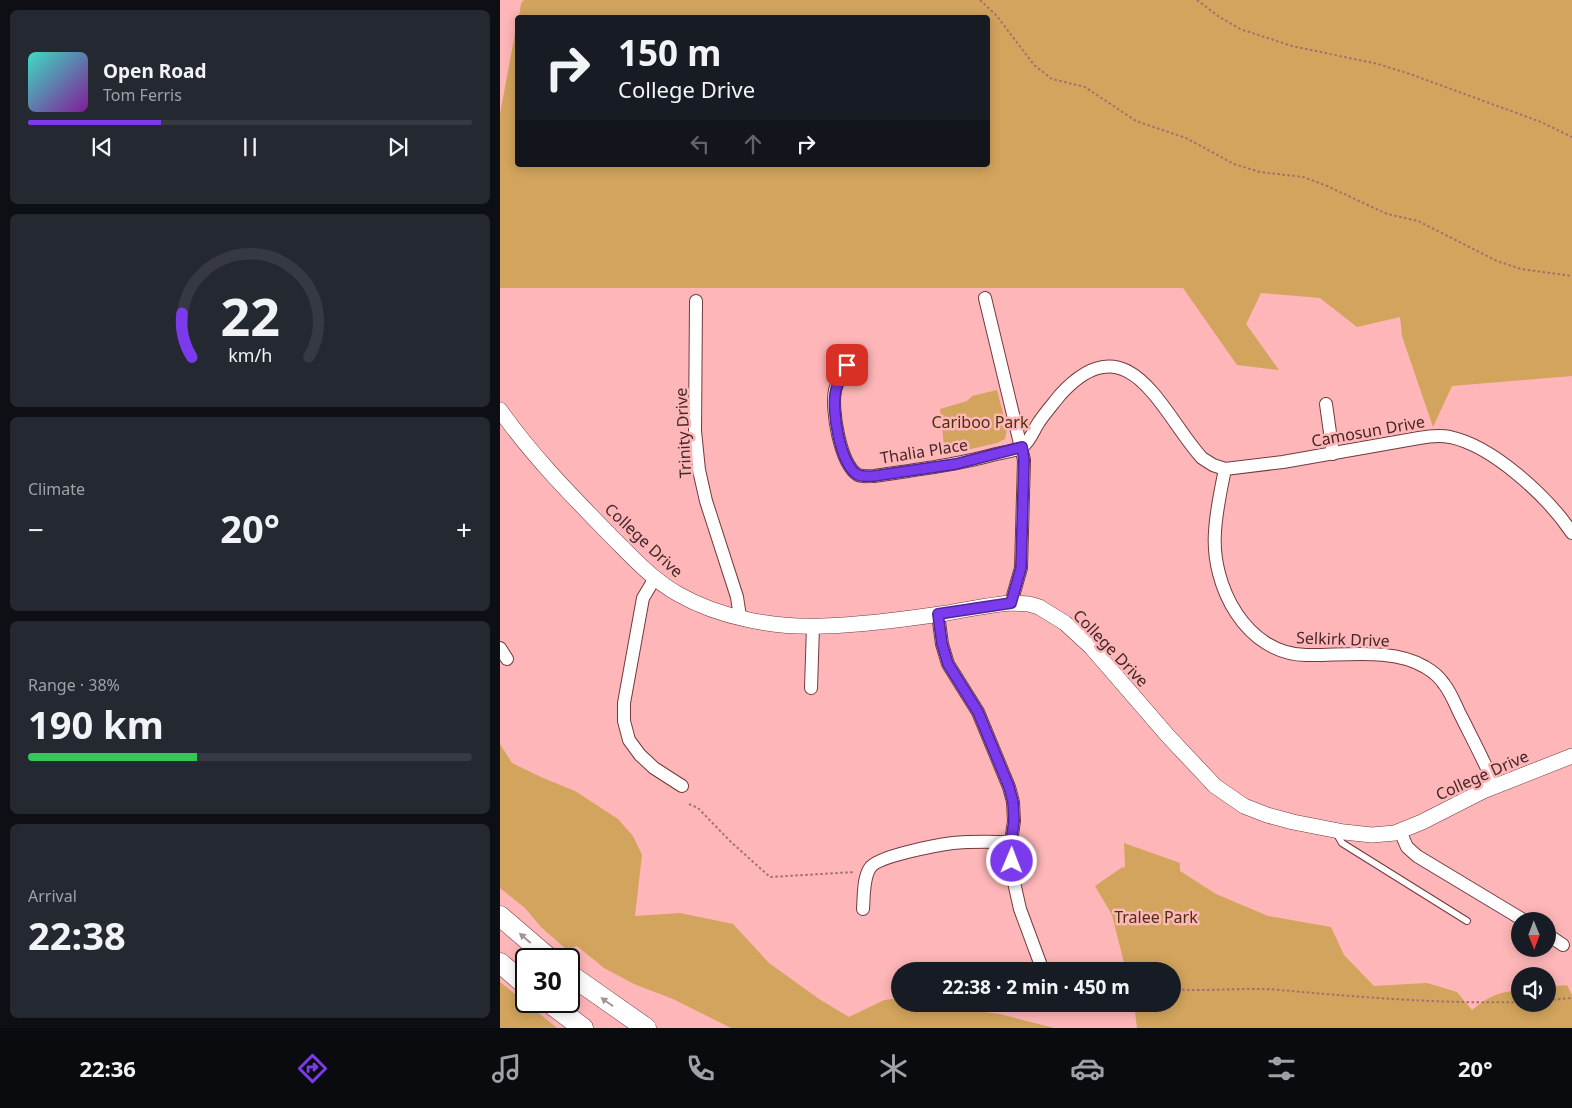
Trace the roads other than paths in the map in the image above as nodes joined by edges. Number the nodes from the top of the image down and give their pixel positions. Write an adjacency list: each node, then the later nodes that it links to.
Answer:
1 (984, 298): 6 (street)
2 (696, 301): 13 (street, Trinity Drive)
3 (847, 365): 6 (street, Thalia Place)
4 (1326, 404): 7 (street)
5 (500, 410): 10 (street, College Drive)
6 (1022, 447): 8 (street); 11 (street)
7 (1333, 454): 8 (street, Camosun Drive); 9 (street, Camosun Drive)
8 (1225, 469): 18 (street, Selkirk Drive)
9 (1572, 533)
10 (655, 578): 13 (street, College Drive); 17 (street)
11 (1011, 603): 12 (street, College Drive); 19 (street, College Drive)
12 (938, 614): 14 (street, College Drive); 21 (street)
13 (740, 617): 14 (street, College Drive)
14 (813, 626): 15 (street)
15 (811, 688)
16 (1572, 756): 18 (street, College Drive)
17 (682, 786)
18 (1495, 786): 20 (street, College Drive)
19 (1334, 830): 20 (street, College Drive); 25 (lane)
20 (1400, 831): 23 (street)
21 (1011, 842): 22 (street); 29 (street)
22 (863, 909)
23 (1511, 913)
24 (500, 916): 28 (highway, one-way to 24)
25 (1467, 921)
26 (1556, 940): 27 (street)
27 (1563, 944)
28 (537, 948)
29 (1040, 962)
30 (500, 963): 31 (highway)
31 (515, 976)
32 (580, 982): 35 (highway, one-way to 32)
33 (563, 1013): 34 (highway)
34 (583, 1028)
35 (646, 1028)

